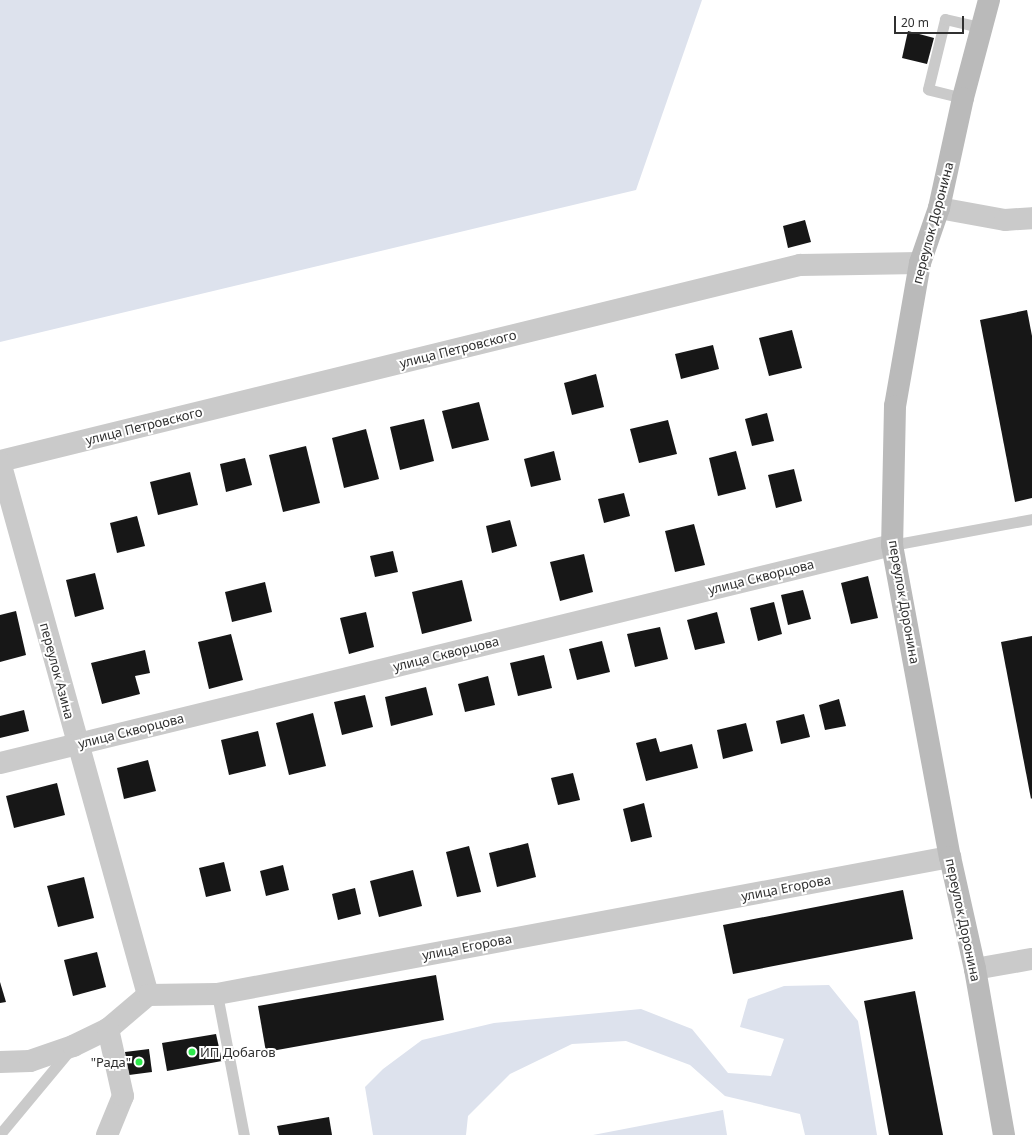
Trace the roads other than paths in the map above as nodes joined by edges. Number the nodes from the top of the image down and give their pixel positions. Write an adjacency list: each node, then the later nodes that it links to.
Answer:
1 (989, 0): 2 (main road, переулок Доронина)
2 (981, 27): 3 (main road, переулок Доронина); 3 (lane)
3 (963, 98): 4 (main road, переулок Доронина)
4 (938, 208): 5 (street); 6 (main road, переулок Доронина)
5 (1032, 218)
6 (920, 263): 7 (street, улица Петровского); 9 (main road, переулок Доронина)
7 (0, 462): 10 (street, переулок Азина)
8 (1032, 519): 9 (lane)
9 (892, 545): 10 (street, улица Скворцова); 12 (main road, переулок Доронина)
10 (77, 744): 11 (street, улица Скворцова); 16 (street, переулок Азина)
11 (0, 763)
12 (950, 857): 14 (main road, переулок Доронина); 15 (street, улица Егорова)
13 (1032, 959): 14 (street)
14 (975, 969): 23 (main road, переулок Доронина)
15 (217, 994): 16 (street, улица Егорова); 22 (lane)
16 (148, 995): 17 (street)
17 (108, 1029): 18 (street); 21 (street)
18 (73, 1046): 19 (street); 20 (lane)
19 (0, 1062)
20 (0, 1134)
21 (107, 1135)
22 (244, 1135)
23 (1004, 1135)

